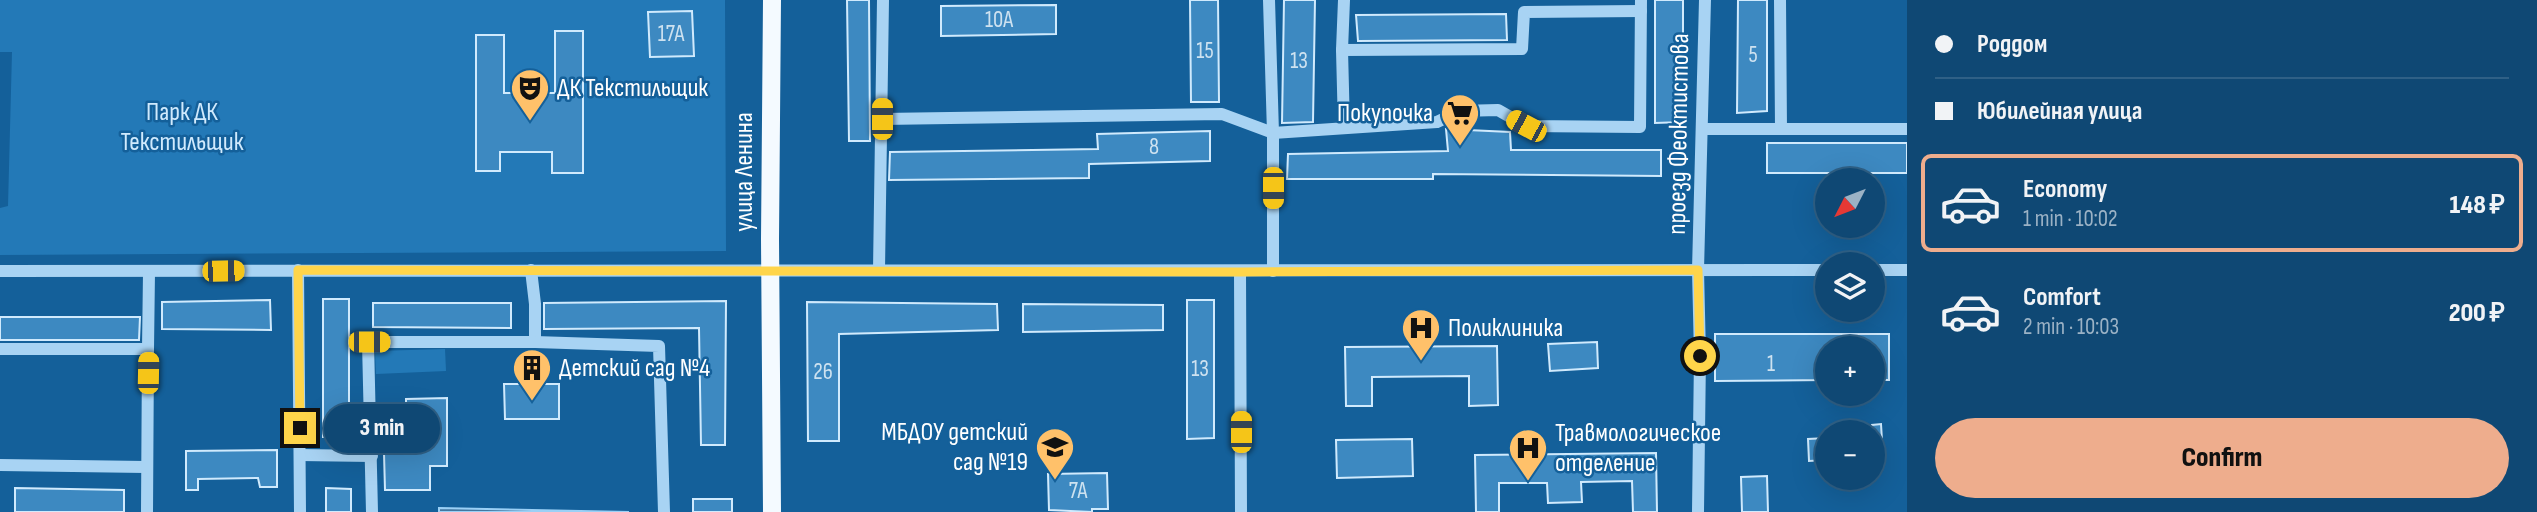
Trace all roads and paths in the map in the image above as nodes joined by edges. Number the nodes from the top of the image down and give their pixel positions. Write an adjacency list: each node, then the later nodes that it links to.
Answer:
1 (772, 0): 15 (main road, улица Ленина)
2 (883, 0): 9 (street)
3 (1269, 0): 14 (street)
4 (1344, 0): 8 (street)
5 (1705, 0): 11 (street, проезд Феоктистова)
6 (1780, 0): 12 (street)
7 (1641, 6): 8 (street); 10 (street)
8 (1342, 50): 10 (street)
9 (882, 119): 14 (street); 18 (street)
10 (1345, 128): 14 (street)
11 (1702, 129): 12 (street); 19 (street, проезд Феоктистова)
12 (1781, 129): 13 (street)
13 (1906, 129)
14 (1273, 133): 24 (street)
15 (771, 269): 17 (street); 18 (street); 38 (main road, улица Ленина)
16 (298, 270): 17 (street); 25 (street); 30 (street)
17 (531, 270): 27 (street)
18 (879, 270): 26 (street)
19 (1698, 270): 20 (street); 24 (street); 40 (street, проезд Феоктистова)
20 (1815, 270)
21 (1885, 270): 22 (street)
22 (1907, 270)
23 (0, 271): 25 (street)
24 (1273, 271): 26 (street)
25 (149, 272): 29 (street)
26 (1241, 272): 39 (street)
27 (535, 342): 31 (street); 37 (street)
28 (0, 349): 29 (street)
29 (148, 349): 33 (street)
30 (300, 455): 31 (street); 35 (street)
31 (372, 456): 36 (street)
32 (0, 465): 33 (street)
33 (146, 467): 34 (street)
34 (147, 512)
35 (300, 512)
36 (372, 512)
37 (664, 512)
38 (772, 512)
39 (1241, 512)
40 (1698, 512)

